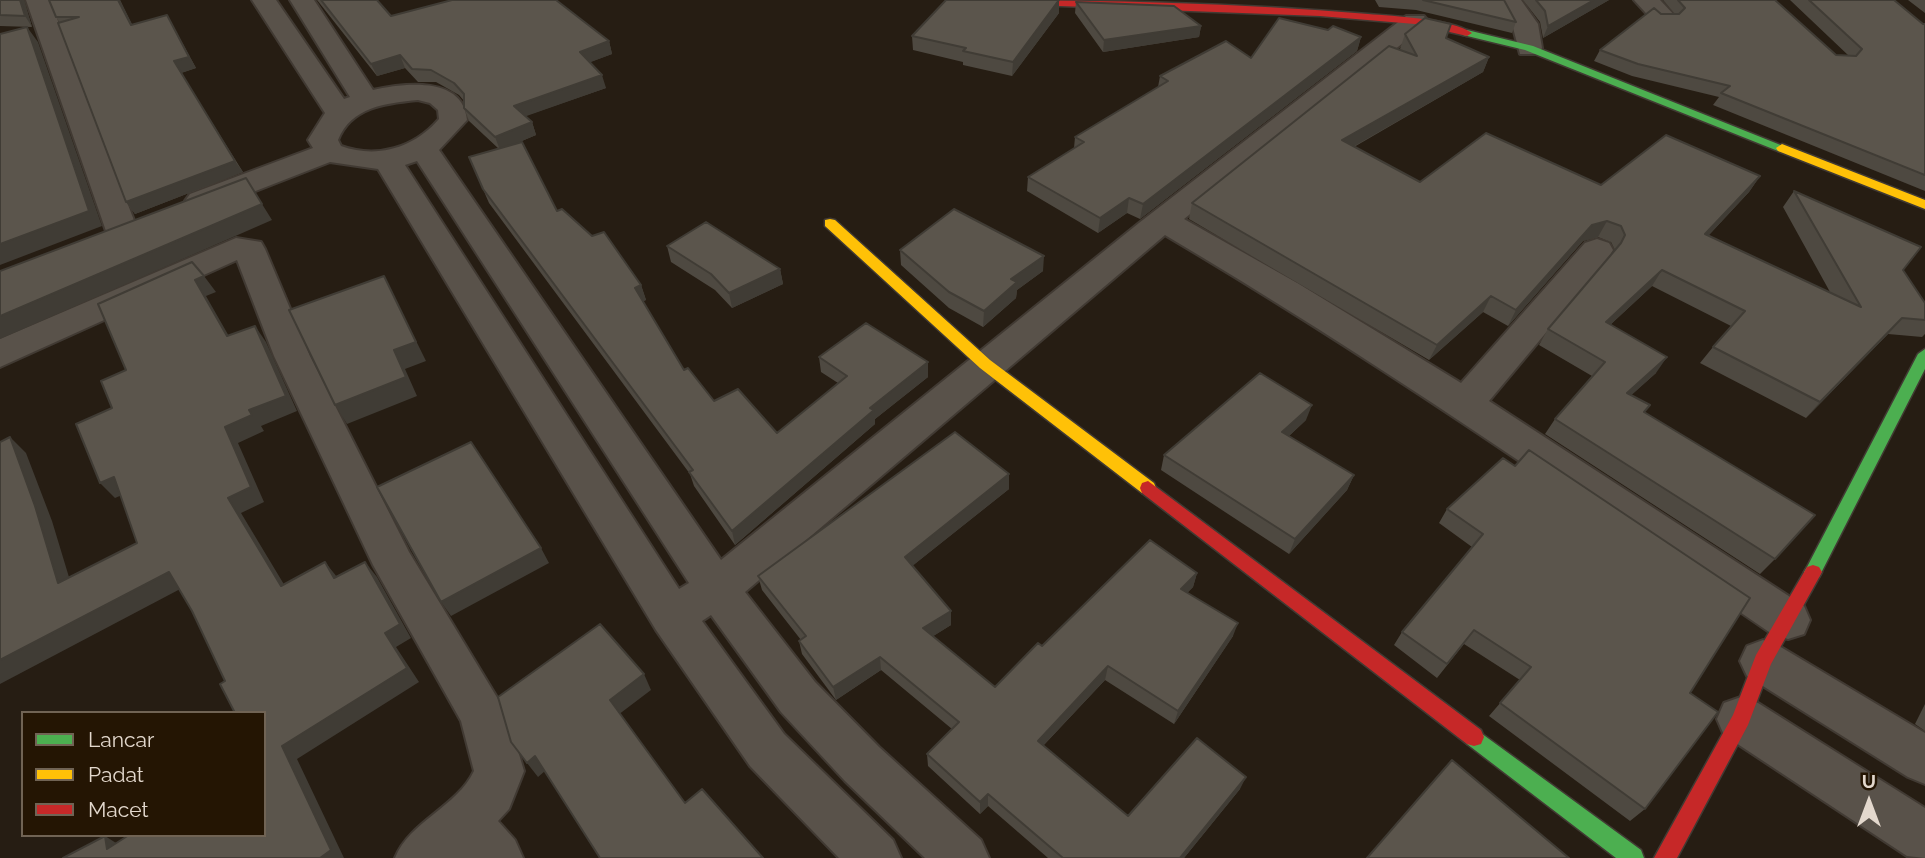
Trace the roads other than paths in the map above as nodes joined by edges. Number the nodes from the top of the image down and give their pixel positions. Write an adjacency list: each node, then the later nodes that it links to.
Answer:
1 (38, 0): 11 (street)
2 (264, 0): 10 (street)
3 (302, 0): 9 (street)
4 (982, 0): 6 (street)
5 (1508, 0): 8 (street)
6 (1117, 3): 7 (street)
7 (1415, 21): 8 (street); 14 (street)
8 (1529, 48): 13 (street)
9 (366, 100): 10 (street); 12 (street)
10 (340, 114): 11 (street)
11 (330, 152): 12 (street)
12 (405, 154): 21 (street); 22 (street)
13 (1925, 205)
14 (1163, 220): 19 (street); 20 (street)
15 (830, 223): 19 (street)
16 (1597, 250): 20 (street)
17 (0, 354): 27 (street)
18 (1925, 354): 23 (street)
19 (985, 364): 21 (street); 33 (street)
20 (1470, 407): 23 (street)
21 (717, 589): 22 (street); 32 (street)
22 (672, 616): 31 (street)
23 (1788, 620): 24 (street)
24 (1763, 661): 25 (street); 26 (street)
25 (1741, 719): 28 (street); 34 (street)
26 (1925, 760)
27 (463, 822): 29 (street); 30 (street)
28 (1925, 838)
29 (421, 858)
30 (496, 858)
31 (874, 858)
32 (963, 858)
33 (1633, 858)
34 (1665, 858)

